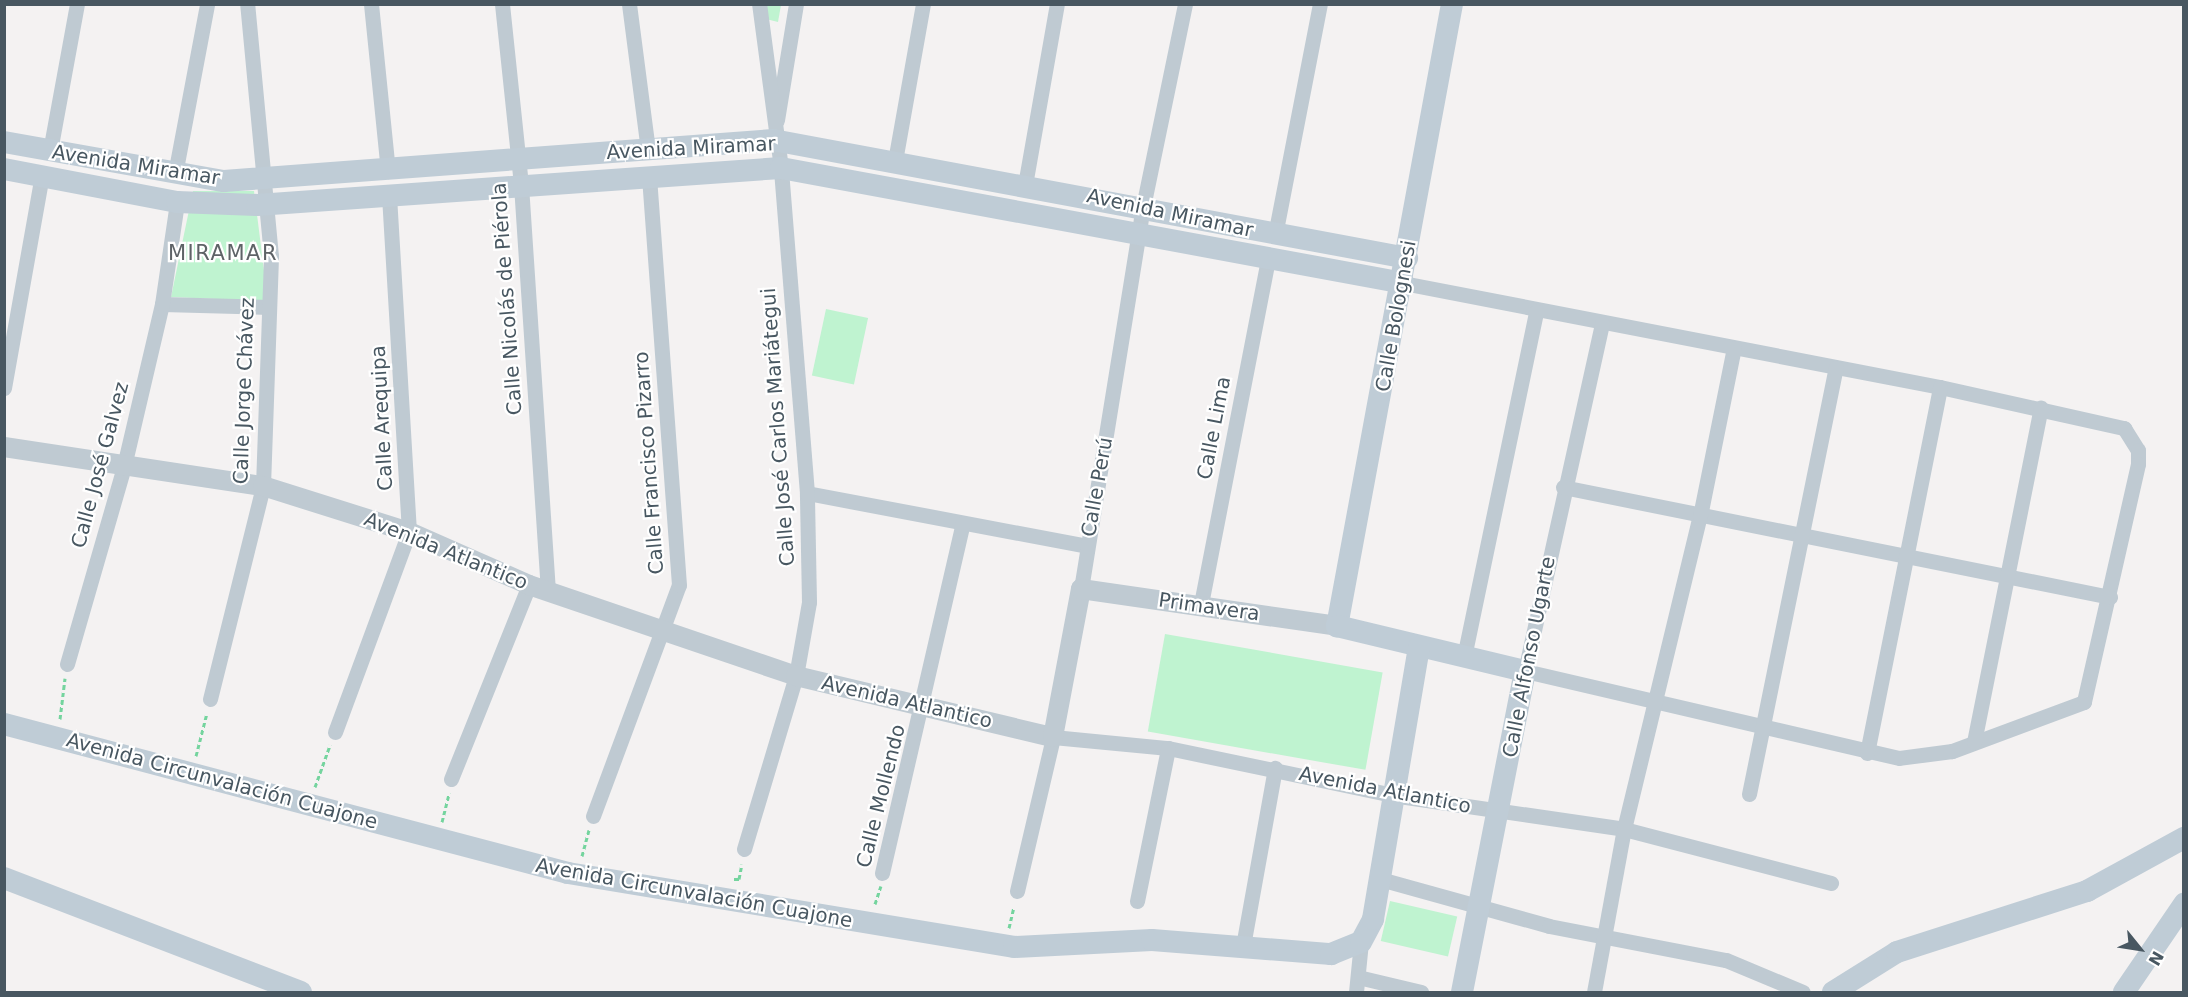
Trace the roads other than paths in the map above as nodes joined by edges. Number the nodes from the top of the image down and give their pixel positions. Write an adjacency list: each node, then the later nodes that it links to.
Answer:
1 (77, 4): 17 (street)
2 (207, 4): 23 (street)
3 (247, 4): 26 (street, Calle Jorge Chávez)
4 (371, 4): 22 (street)
5 (502, 4): 18 (street, Calle Nicolás de Piérola)
6 (629, 4): 16 (street)
7 (759, 4): 14 (street, Calle José Carlos Mariátegui)
8 (796, 4): 14 (street)
9 (923, 4): 19 (street)
10 (1058, 4): 28 (street)
11 (1185, 4): 32 (street, Calle Perú)
12 (1320, 4): 33 (street)
13 (1452, 4): 35 (main road, Calle Bolognesi)
14 (773, 140): 16 (main road, Avenida Miramar); 19 (main road, Avenida Miramar); 20 (street, Calle José Carlos Mariátegui)
15 (4, 142): 17 (main road, Avenida Miramar)
16 (648, 150): 18 (main road, Avenida Miramar)
17 (50, 151): 23 (main road, Avenida Miramar)
18 (517, 158): 22 (main road, Avenida Miramar); 27 (street, Calle Nicolás de Piérola)
19 (895, 161): 28 (main road, Avenida Miramar)
20 (781, 168): 24 (main road, Avenida Miramar); 34 (main road, Avenida Miramar); 51 (street, Calle José Carlos Mariátegui)
21 (4, 169): 25 (main road, Avenida Miramar)
22 (388, 171): 26 (main road, Avenida Miramar)
23 (175, 174): 26 (main road, Avenida Miramar)
24 (649, 174): 27 (main road, Avenida Miramar); 65 (street, Calle Francisco Pizarro)
25 (42, 175): 30 (main road, Avenida Miramar); 45 (street)
26 (265, 178): 31 (street, Calle Jorge Chávez)
27 (521, 185): 29 (main road, Avenida Miramar); 61 (street, Calle Nicolás de Piérola)
28 (1025, 185): 32 (main road, Avenida Miramar)
29 (390, 194): 31 (main road, Avenida Miramar); 54 (street, Calle Arequipa)
30 (177, 202): 31 (main road, Avenida Miramar); 38 (street, Calle José Galvez)
31 (266, 203): 39 (street, Calle Jorge Chávez)
32 (1143, 207): 33 (main road, Avenida Miramar); 34 (street, Calle Perú)
33 (1275, 235): 35 (main road, Avenida Miramar)
34 (1140, 236): 36 (main road, Avenida Miramar); 56 (street, Calle Perú)
35 (1407, 258): 37 (main road, Calle Bolognesi)
36 (1268, 260): 37 (main road, Avenida Miramar); 63 (street, Calle Lima)
37 (1403, 283): 40 (street); 64 (main road, Calle Bolognesi)
38 (162, 304): 39 (street); 48 (street, Calle José Galvez)
39 (268, 307): 49 (street, Calle Jorge Chávez)
40 (1536, 311): 41 (street); 67 (street)
41 (1602, 323): 42 (street); 50 (street, Calle Alfonso Ugarte)
42 (1734, 348): 43 (street); 52 (street)
43 (1836, 368): 44 (street); 55 (street)
44 (1940, 387): 46 (street); 57 (street)
45 (4, 388)
46 (2041, 408): 58 (street); 62 (street)
47 (4, 447): 48 (street, Avenida Atlantico)
48 (124, 466): 49 (street, Avenida Atlantico); 68 (street, Calle José Galvez)
49 (264, 486): 54 (street, Avenida Atlantico); 72 (street, Calle Jorge Chávez)
50 (1563, 487): 52 (street); 69 (street, Calle Alfonso Ugarte)
51 (807, 493): 53 (street); 70 (street, Calle José Carlos Mariátegui)
52 (1700, 516): 55 (street); 71 (street)
53 (963, 523): 56 (street); 73 (street, Calle Mollendo)
54 (409, 532): 59 (street, Avenida Atlantico); 76 (street, Calle Arequipa)
55 (1803, 536): 57 (street); 75 (street)
56 (1087, 546): 60 (street, Calle Perú)
57 (1904, 557): 58 (street); 80 (street)
58 (2007, 577): 62 (street); 78 (street)
59 (529, 585): 61 (street, Avenida Atlantico); 82 (street)
60 (1081, 590): 63 (street, Primavera); 77 (street, Calle Perú)
61 (548, 591): 65 (street, Avenida Atlantico)
62 (2110, 597): 78 (street)
63 (1201, 604): 64 (street, Primavera)
64 (1337, 626): 66 (main road)
65 (665, 632): 70 (street, Avenida Atlantico); 86 (street, Calle Francisco Pizarro)
66 (1419, 647): 67 (main road); 84 (main road)
67 (1464, 657): 69 (main road)
68 (67, 664)
69 (1525, 671): 71 (street); 85 (main road, Calle Alfonso Ugarte)
70 (796, 676): 73 (street, Avenida Atlantico); 89 (street, Calle José Carlos Mariátegui)
71 (1657, 698): 75 (street); 87 (street)
72 (210, 699)
73 (925, 706): 77 (street, Avenida Atlantico); 90 (street, Calle Mollendo)
74 (4, 724): 100 (main road, Avenida Circunvalación Cuajone)
75 (1764, 729): 80 (street); 83 (street)
76 (334, 732)
77 (1053, 737): 79 (street, Avenida Atlantico); 94 (street, Calle Perú)
78 (1974, 742): 80 (street)
79 (1168, 748): 81 (street, Avenida Atlantico); 95 (street)
80 (1867, 753)
81 (1275, 768): 84 (street, Avenida Atlantico); 100 (street)
82 (452, 779)
83 (1749, 794)
84 (1392, 795): 85 (street, Avenida Atlantico); 92 (main road)
85 (1499, 813): 87 (street, Avenida Atlantico); 97 (main road, Calle Alfonso Ugarte)
86 (593, 816)
87 (1624, 829): 93 (street, Avenida Atlantico); 98 (street)
88 (2179, 843): 108 (main road)
89 (744, 849)
90 (882, 873)
91 (4, 878): 102 (main road)
92 (1380, 879): 97 (street); 99 (main road)
93 (1831, 884)
94 (1017, 891)
95 (1137, 901)
96 (2184, 904): 109 (main road)
97 (1478, 909): 98 (street); 105 (main road, Calle Alfonso Ugarte)
98 (1605, 937): 106 (street); 107 (street)
99 (1361, 942): 100 (main road, Avenida Circunvalación Cuajone); 101 (street)
100 (1243, 946)
101 (1358, 977): 103 (street); 104 (street)
102 (301, 993)
103 (1356, 993)
104 (1421, 993)
105 (1462, 993)
106 (1594, 993)
107 (1803, 993)
108 (1833, 993)
109 (2124, 993)

